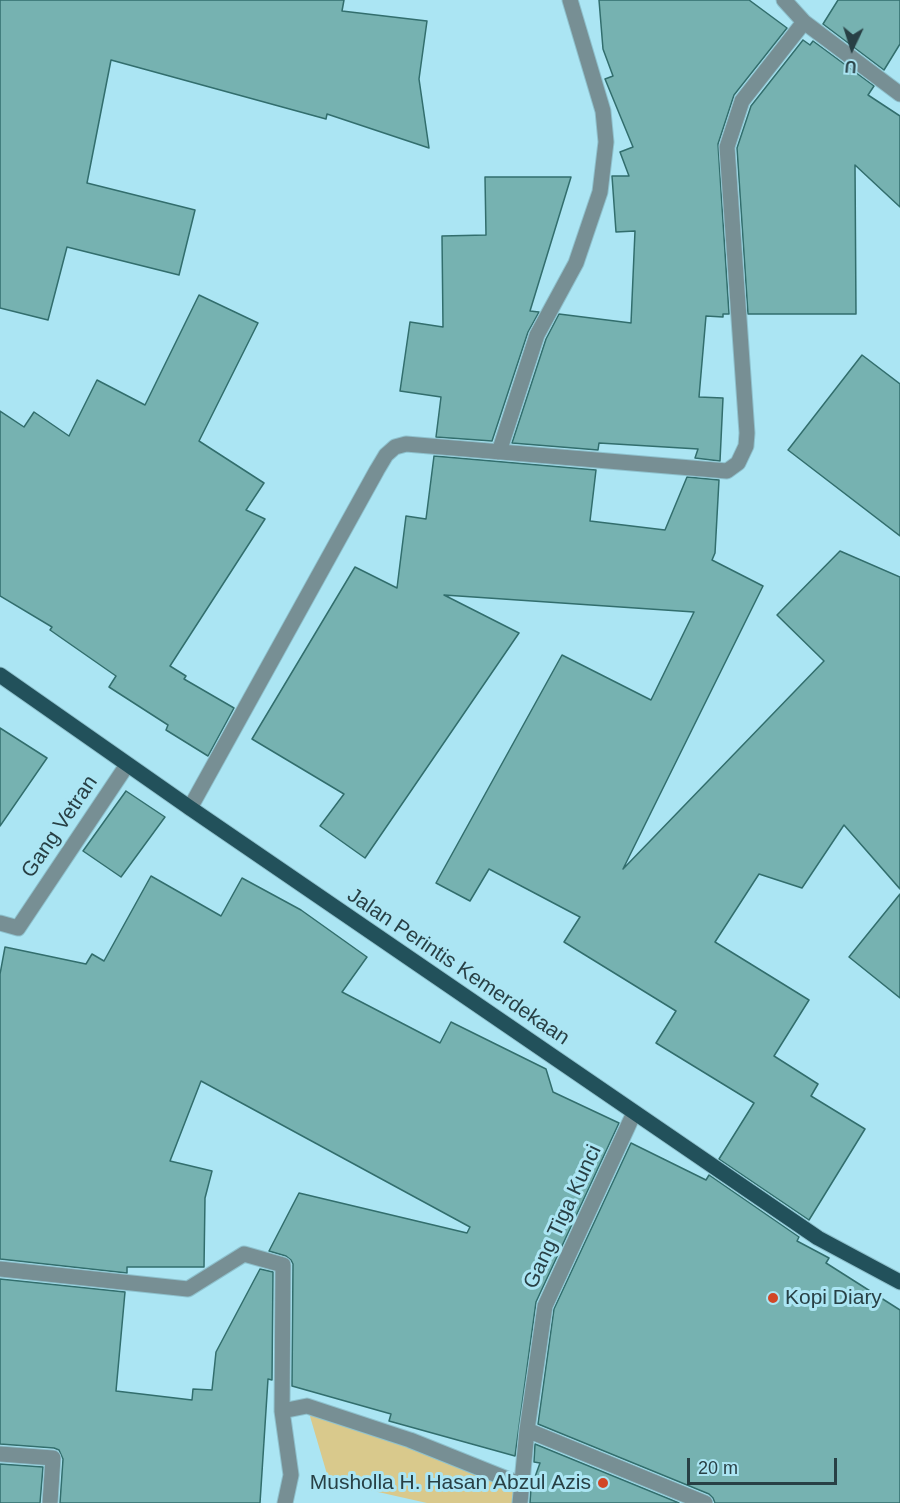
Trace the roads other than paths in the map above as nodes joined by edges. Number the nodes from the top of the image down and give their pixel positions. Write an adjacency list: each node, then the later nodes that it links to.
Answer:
1 (570, 0): 5 (street)
2 (784, 0): 3 (street)
3 (804, 22): 4 (street); 5 (street)
4 (900, 94)
5 (499, 452): 8 (street)
6 (0, 675): 7 (main road, Jalan Perintis Kemerdekaan)
7 (127, 765): 8 (main road, Jalan Perintis Kemerdekaan); 9 (street, Gang Vetran)
8 (190, 808): 10 (main road, Jalan Perintis Kemerdekaan)
9 (0, 922)
10 (634, 1113): 12 (main road, Jalan Perintis Kemerdekaan); 14 (street, Gang Tiga Kunci)
11 (0, 1269): 13 (street)
12 (900, 1282)
13 (282, 1411): 16 (street); 18 (street)
14 (527, 1430): 16 (street, Gang Tiga Kunci); 20 (street)
15 (0, 1454): 17 (street)
16 (522, 1485): 19 (street, Gang Tiga Kunci)
17 (50, 1503)
18 (285, 1503)
19 (520, 1503)
20 (705, 1503)

